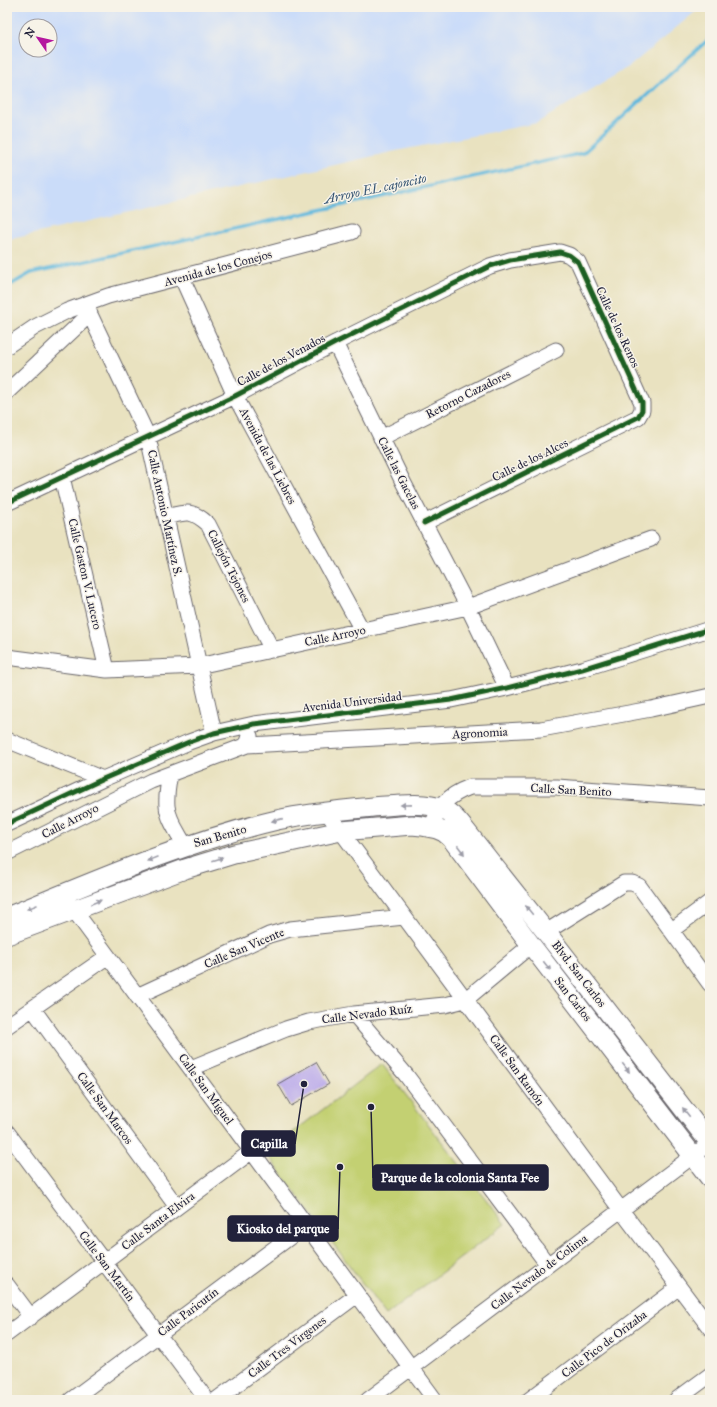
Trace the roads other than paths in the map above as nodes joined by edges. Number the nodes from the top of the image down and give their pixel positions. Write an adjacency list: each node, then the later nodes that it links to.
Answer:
1 (352, 232): 3 (street, Avenida de los Conejos)
2 (569, 255): 5 (street, Calle de los Venados); 10 (street, Calle de los Renos)
3 (182, 278): 4 (street, Avenida de los Conejos); 9 (street, Avenida de las Liebres)
4 (88, 309): 6 (street); 8 (street, Avenida de los Conejos); 11 (street, Calle Antonio Martínez S.)
5 (334, 343): 9 (street, Calle de los Venados); 12 (street, Calle las Gacelas)
6 (7, 346)
7 (556, 350): 12 (street, Retorno Cazadores)
8 (7, 392)
9 (235, 396): 11 (street, Calle de los Venados); 20 (street, Avenida de las Liebres)
10 (642, 410): 16 (street, Calle de los Alces)
11 (148, 437): 13 (street, Calle de los Venados); 15 (street, Calle Antonio Martínez S.)
12 (381, 438): 16 (street, Calle las Gacelas)
13 (62, 477): 14 (street, Calle de los Venados); 24 (street, Calle Gaston V. Lucero)
14 (7, 503)
15 (166, 517): 21 (street, Callejón Tejones); 23 (street, Calle Antonio Martínez S.)
16 (424, 523): 18 (street, Calle las Gacelas)
17 (651, 539): 18 (street, Calle Arroyo)
18 (468, 607): 20 (street, Calle Arroyo); 25 (street, Calle las Gacelas)
19 (710, 629): 25 (street, Avenida Universidad)
20 (362, 630): 21 (street, Calle Arroyo)
21 (272, 650): 23 (street, Calle Arroyo)
22 (8, 654): 24 (street, Calle Arroyo)
23 (198, 666): 24 (street, Calle Arroyo); 28 (street, Calle Antonio Martínez S.)
24 (107, 670)
25 (507, 688): 27 (street, Avenida Universidad)
26 (710, 696): 30 (street, Agronomia)
27 (254, 724): 28 (street, Avenida Universidad); 30 (street)
28 (214, 733): 32 (street, Avenida Universidad)
29 (7, 740): 32 (street)
30 (247, 745): 31 (street, Calle Arroyo)
31 (170, 774): 39 (street); 40 (street, Calle Arroyo)
32 (103, 779): 36 (street, Avenida Universidad)
33 (710, 798): 34 (street, Calle San Benito)
34 (442, 809): 35 (main road, San Benito, one-way to 35); 37 (street); 47 (main road, Blvd. San Carlos, one-way to 34)
35 (326, 811): 38 (street, Calle San Ramón); 39 (main road, San Benito, one-way to 39)
36 (7, 824)
37 (431, 827): 38 (main road, San Benito); 49 (main road, San Carlos, one-way to 49)
38 (341, 831): 43 (main road, San Benito, one-way to 38); 45 (street, Calle San Ramón)
39 (185, 846): 41 (main road, San Benito, one-way to 41)
40 (7, 853)
41 (63, 894): 43 (street, Calle San Miguel); 44 (main road, San Benito, one-way to 44)
42 (710, 902): 46 (street)
43 (74, 910): 48 (main road, San Benito); 50 (street, Calle San Miguel)
44 (7, 917)
45 (404, 917): 52 (street, Calle San Vicente); 53 (street, Calle San Ramón)
46 (672, 930): 47 (street); 51 (street)
47 (546, 932): 59 (main road, Blvd. San Carlos, one-way to 47)
48 (7, 935)
49 (531, 945): 53 (street, Calle Nevado Ruíz); 61 (main road, San Carlos, one-way to 61)
50 (108, 956): 52 (street, Calle San Miguel); 54 (street)
51 (710, 984)
52 (138, 996): 57 (street, Calle San Miguel)
53 (465, 1000): 55 (street, Calle Nevado Ruíz); 64 (street, Calle San Ramón)
54 (32, 1008): 56 (street); 63 (street, Calle San Marcos)
55 (354, 1014): 57 (street, Calle Nevado Ruíz); 67 (street)
56 (7, 1026)
57 (191, 1068): 60 (street, Calle San Miguel)
58 (7, 1132): 66 (street, Calle San Martín)
59 (710, 1143): 61 (street, Calle Nevado de Colima)
60 (252, 1151): 63 (street, Calle Santa Elvira); 65 (street, Calle San Miguel)
61 (694, 1156): 62 (main road, San Carlos); 64 (street, Calle Nevado de Colima)
62 (710, 1178)
63 (177, 1207): 66 (street, Calle Santa Elvira)
64 (621, 1210): 67 (street, Calle Nevado de Colima); 69 (street, Calle San Ramón)
65 (306, 1225): 70 (street, Calle San Miguel); 74 (street, Calle Paricutín)
66 (104, 1262): 71 (street, Calle Santa Elvira); 74 (street, Calle San Martín)
67 (548, 1265): 75 (street, Calle Nevado de Colima)
68 (7, 1285): 71 (street)
69 (679, 1287): 72 (street, Calle San Ramón); 82 (street, Calle Pico de Orizaba)
70 (357, 1295): 75 (street, Calle San Miguel); 79 (street, Calle Tres Virgenes)
71 (31, 1317): 73 (street, Calle Santa Elvira)
72 (710, 1328)
73 (7, 1334)
74 (158, 1335): 77 (street, Calle Paricutín); 78 (street, Calle San Martín)
75 (411, 1367): 80 (street, Calle Nevado de Colima); 81 (street, Calle San Miguel)
76 (710, 1374): 83 (street)
77 (71, 1400)
78 (207, 1400)
79 (216, 1400)
80 (368, 1400)
81 (435, 1400)
82 (529, 1400)
83 (676, 1400)

